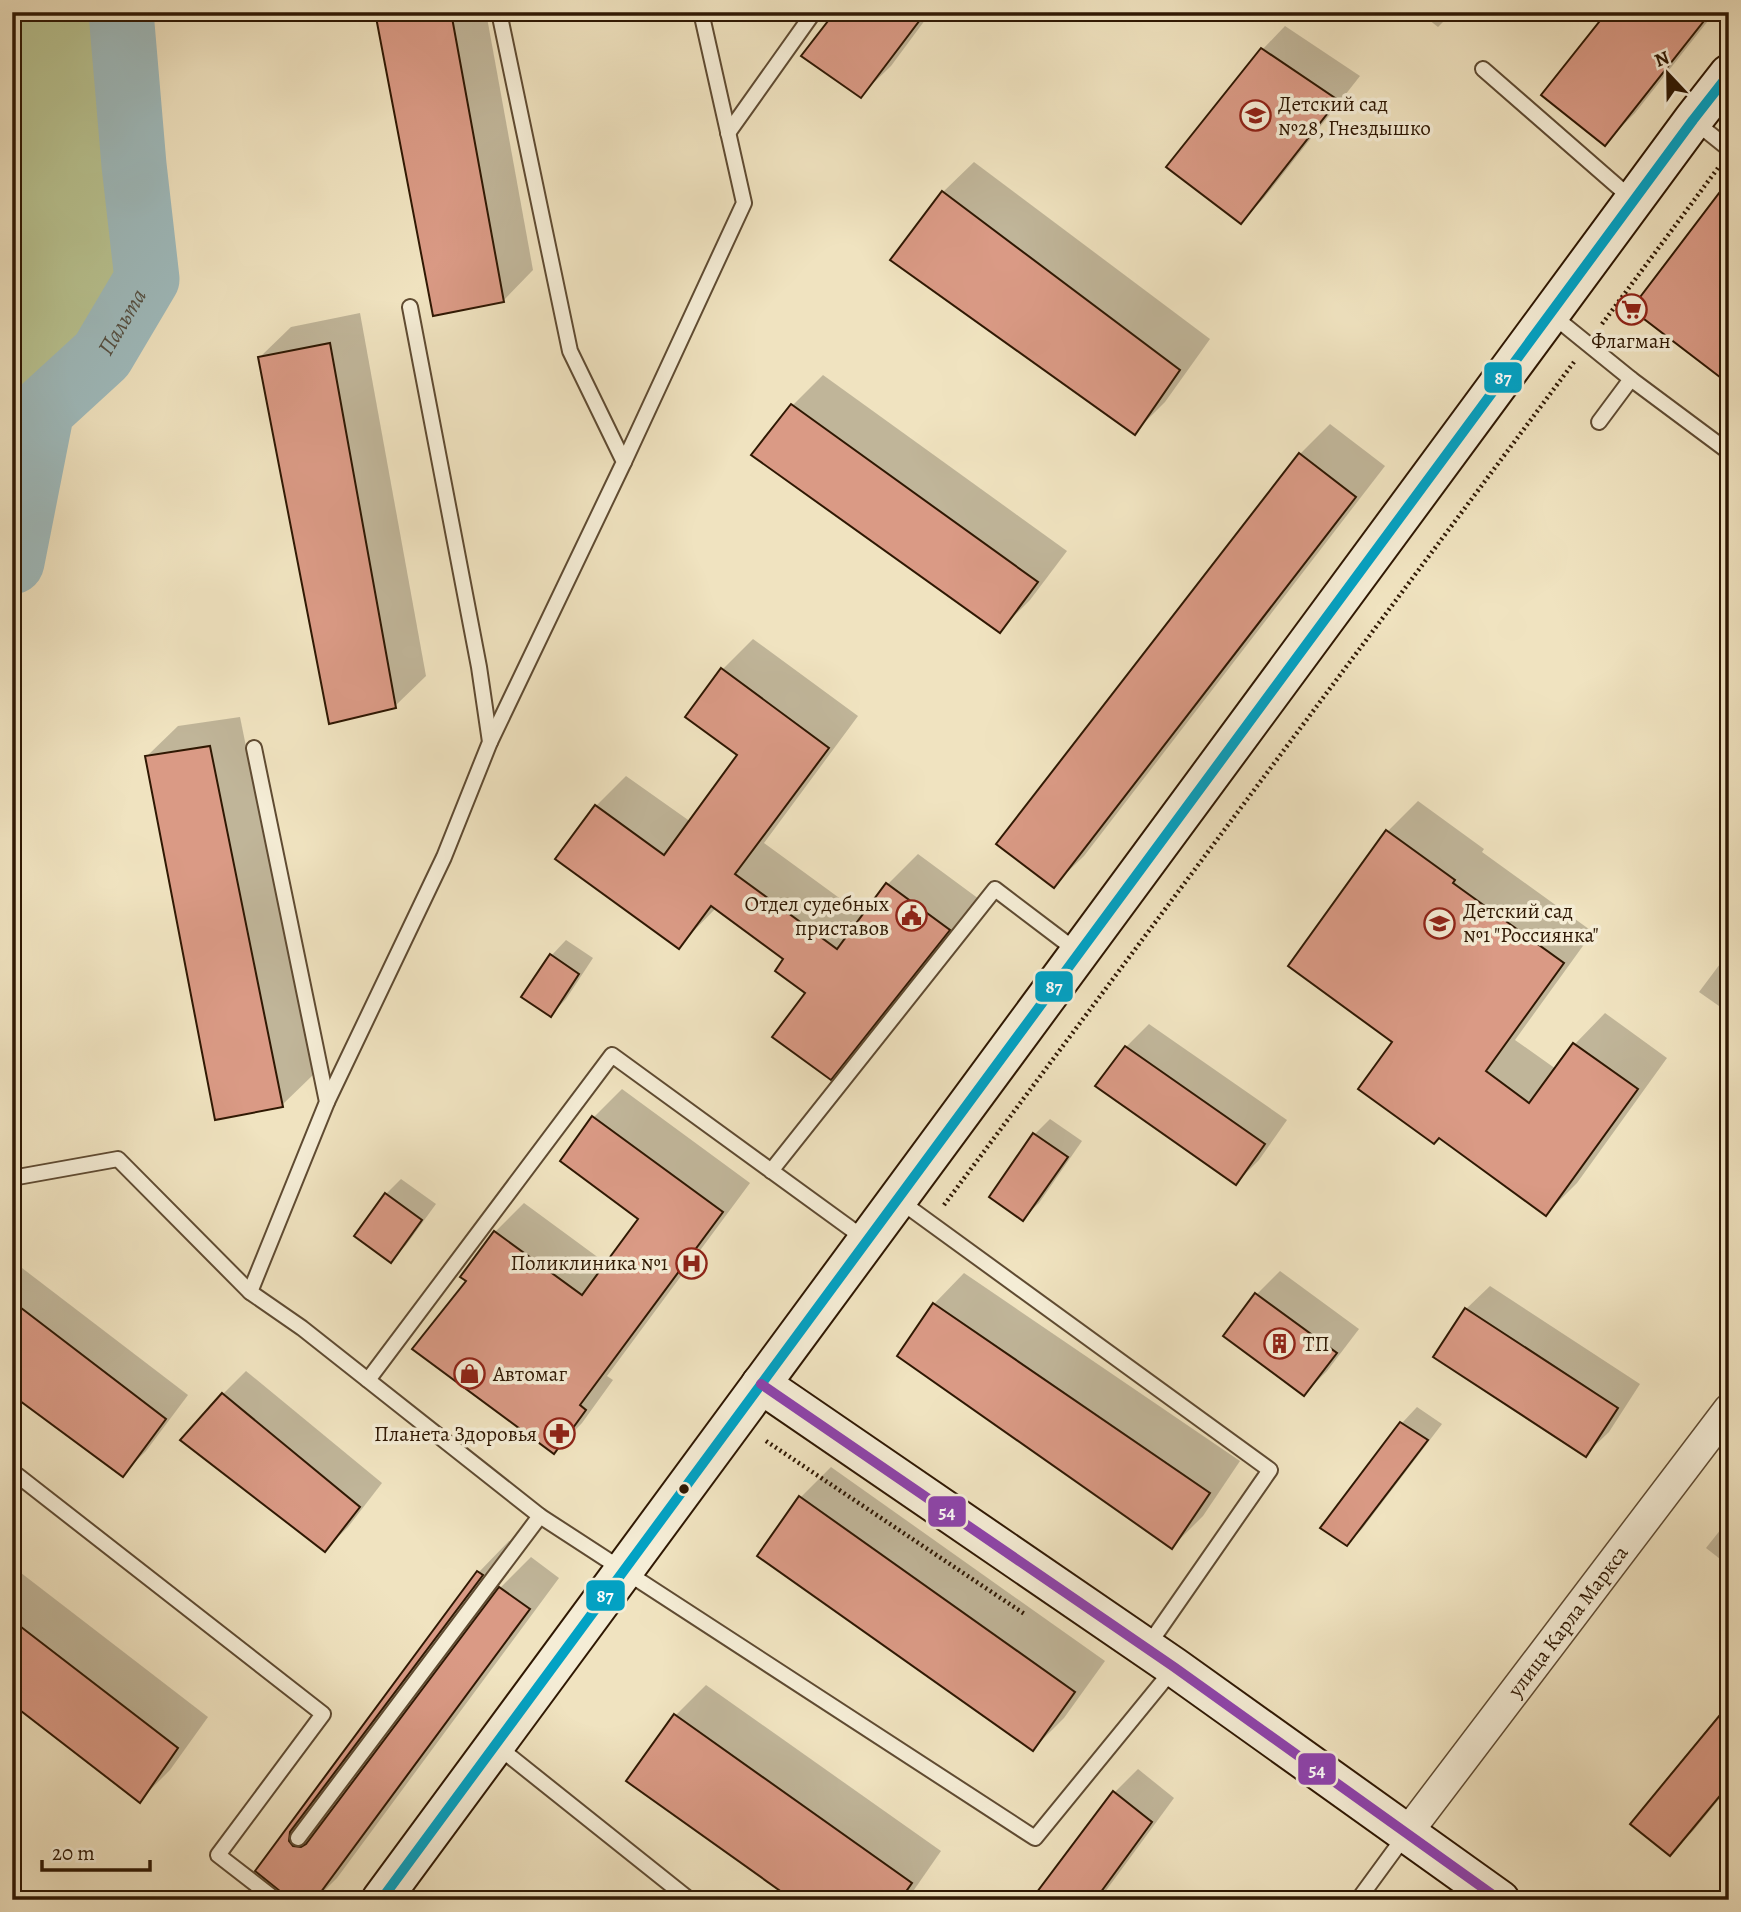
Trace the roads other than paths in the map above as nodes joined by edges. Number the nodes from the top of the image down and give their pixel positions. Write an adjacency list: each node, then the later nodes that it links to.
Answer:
1 (499, 12): 15 (lane)
2 (701, 12): 7 (lane)
3 (814, 12): 7 (lane)
4 (1483, 69): 9 (lane)
5 (1729, 74): 6 (street)
6 (1692, 120): 8 (lane); 9 (street)
7 (728, 132): 15 (lane)
8 (1729, 149)
9 (1633, 200): 11 (street)
10 (410, 307): 16 (lane)
11 (1550, 313): 12 (lane); 18 (street)
12 (1631, 379): 13 (lane); 14 (lane)
13 (1599, 422)
14 (1729, 452)
15 (624, 462): 16 (lane)
16 (490, 742): 19 (lane)
17 (254, 748): 19 (lane)
18 (1079, 953): 20 (lane); 22 (street)
19 (327, 1102): 24 (lane)
20 (771, 1171): 23 (lane); 25 (lane)
21 (12, 1178): 24 (lane)
22 (898, 1199): 23 (street); 31 (lane)
23 (867, 1240): 26 (street)
24 (250, 1292): 25 (lane)
25 (368, 1380): 29 (lane)
26 (761, 1384): 30 (street); 31 (street)
27 (1729, 1409): 33 (street, улица Карла Маркса)
28 (17, 1475): 35 (lane)
29 (540, 1516): 30 (lane); 34 (lane)
30 (624, 1570): 31 (lane); 32 (street)
31 (1160, 1658): 33 (street)
32 (495, 1745): 36 (street); 37 (lane)
33 (1407, 1833): 38 (lane); 39 (street)
34 (298, 1838)
35 (276, 1900)
36 (381, 1900)
37 (690, 1900)
38 (1358, 1900)
39 (1500, 1900)

